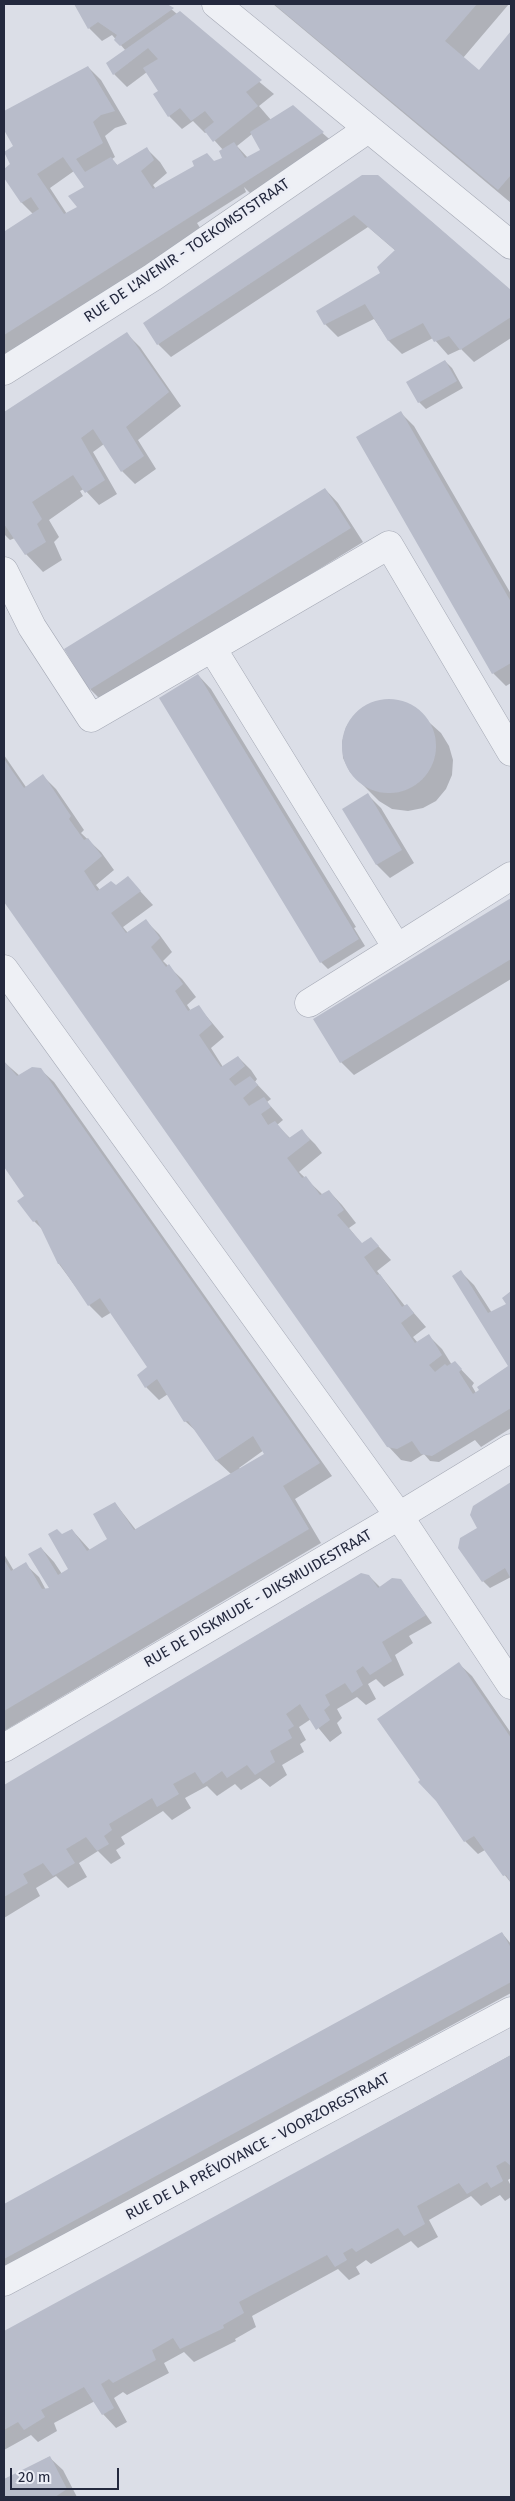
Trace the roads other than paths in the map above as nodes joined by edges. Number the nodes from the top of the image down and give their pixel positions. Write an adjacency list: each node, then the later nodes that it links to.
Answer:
1 (216, 4): 2 (street)
2 (368, 129): 3 (street); 4 (street, RUE DE L'AVENIR - TOEKOMSTSTRAAT)
3 (511, 245)
4 (4, 371)
5 (4, 571): 6 (street)
6 (212, 648): 7 (street); 10 (street)
7 (502, 712): 8 (street)
8 (511, 752)
9 (511, 876): 10 (street)
10 (397, 948): 13 (street)
11 (4, 969): 12 (street)
12 (13, 1002): 15 (street)
13 (309, 1003)
14 (511, 1448): 15 (street, RUE DE DISKMUDE - DIKSMUIDESTRAAT)
15 (399, 1516): 16 (street); 17 (street, RUE DE DISKMUDE - DIKSMUIDESTRAAT)
16 (511, 1685)
17 (4, 1748)
18 (511, 2011): 19 (street, RUE DE LA PRÉVOYANCE - VOORZORGSTRAAT)
19 (4, 2282)

